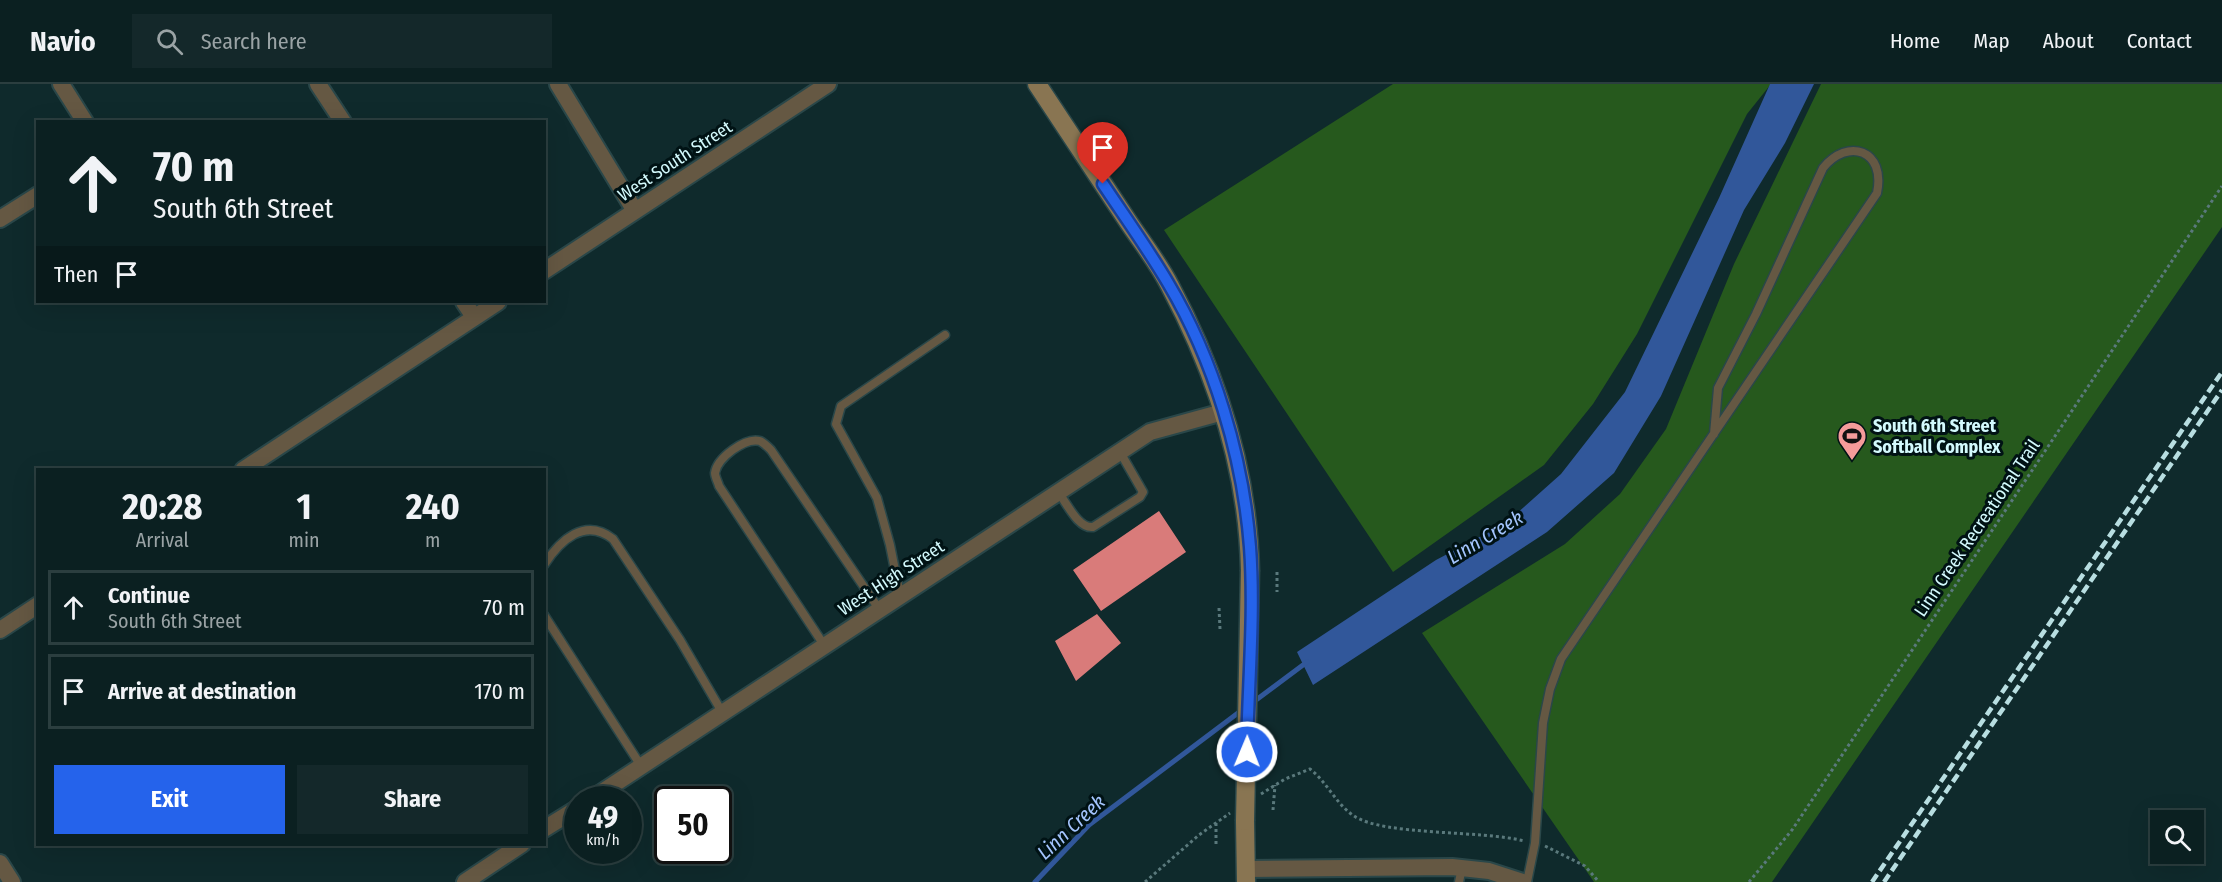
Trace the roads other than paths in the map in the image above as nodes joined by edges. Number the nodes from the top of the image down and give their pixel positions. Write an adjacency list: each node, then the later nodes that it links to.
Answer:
1 (61, 84): 6 (street)
2 (318, 84): 7 (street)
3 (558, 84): 9 (street)
4 (828, 84): 9 (street, West South Street)
5 (1037, 84): 16 (main road)
6 (85, 120)
7 (343, 120)
8 (36, 196): 10 (street)
9 (635, 211): 11 (street, West South Street)
10 (0, 219)
11 (546, 270)
12 (465, 303): 14 (street)
13 (496, 303): 14 (street)
14 (474, 317): 19 (street)
15 (945, 335): 22 (lane)
16 (1223, 412): 18 (street, West High Street); 35 (main road, bridge)
17 (1714, 434): 17 (lane); 39 (lane)
18 (1120, 452): 20 (street, West High Street); 20 (lane)
19 (246, 468)
20 (1058, 492): 22 (street, West High Street)
21 (546, 562): 28 (lane)
22 (900, 595): 24 (street, West High Street)
23 (36, 606): 26 (street)
24 (879, 609): 27 (street, West High Street); 27 (lane)
25 (546, 618): 29 (lane)
26 (0, 630)
27 (824, 645): 28 (street, West High Street)
28 (722, 712): 29 (street, West High Street)
29 (641, 766): 30 (street, West High Street)
30 (611, 786)
31 (564, 817): 32 (street)
32 (546, 829)
33 (519, 846): 38 (street)
34 (0, 863): 37 (street)
35 (1246, 875): 36 (street)
36 (1460, 875): 39 (street)
37 (12, 882)
38 (465, 882)
39 (1525, 882)

